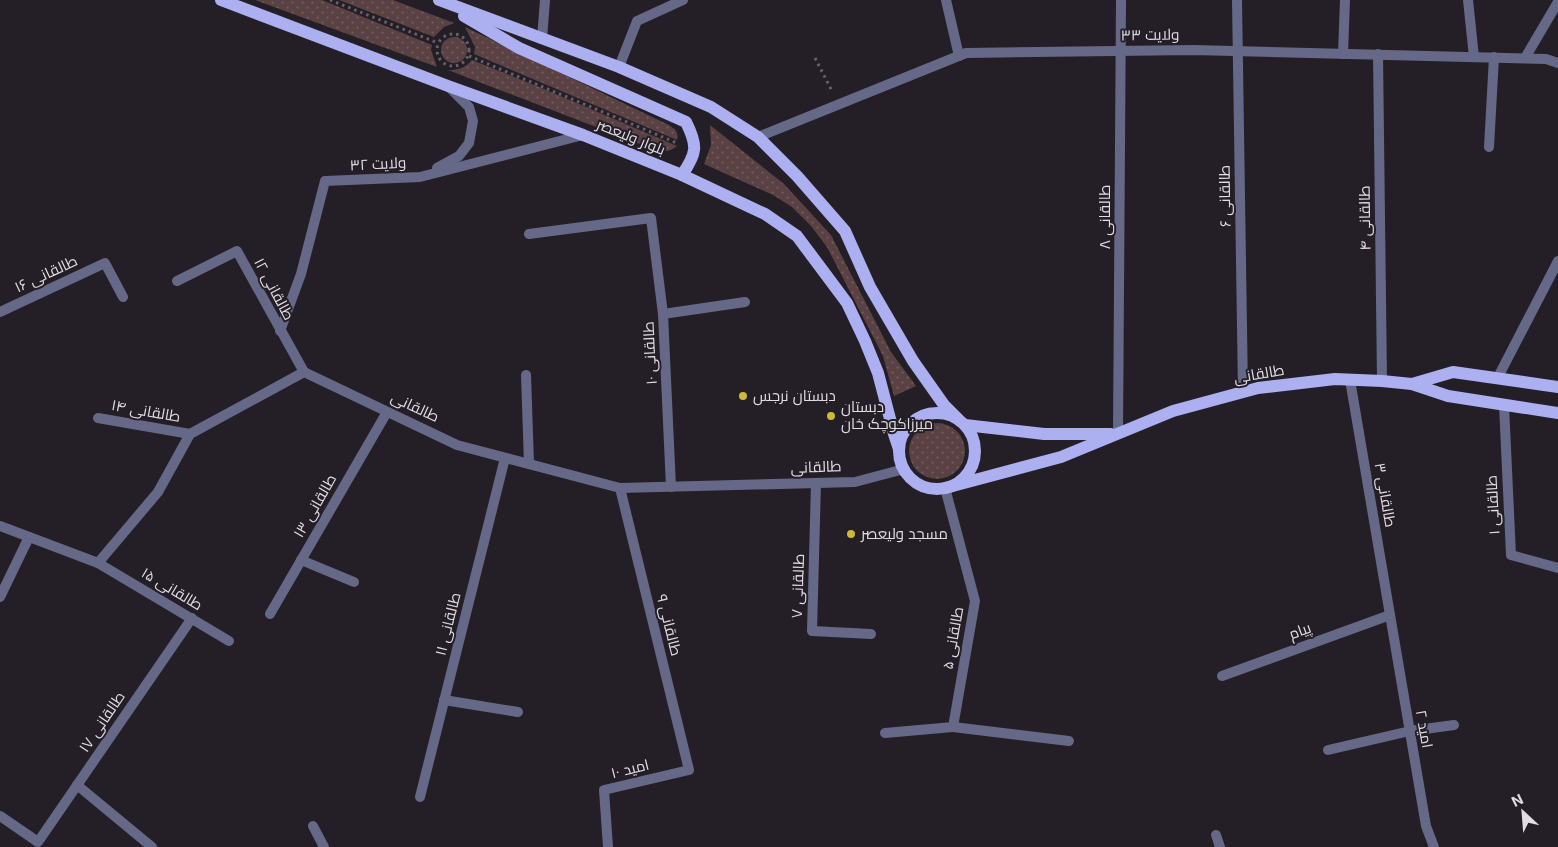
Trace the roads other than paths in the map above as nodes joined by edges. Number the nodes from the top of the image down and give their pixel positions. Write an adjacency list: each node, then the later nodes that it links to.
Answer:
1 (221, 0): 22 (main road, بلوار ولیعصر)
2 (438, 0): 11 (main road); 26 (main road)
3 (545, 0): 11 (street)
4 (683, 0): 21 (street)
5 (946, 0): 16 (street)
6 (1121, 0): 12 (street, طالقانی ۸)
7 (1237, 0): 13 (street, طالقانی ۶)
8 (1345, 0): 14 (street)
9 (1468, 0): 17 (street)
10 (1558, 2): 19 (street)
11 (542, 39): 21 (main road)
12 (1121, 51): 13 (street, ولایت ٣۳); 16 (street, ولایت ٣۳); 50 (street, طالقانی ۸)
13 (1238, 51): 14 (street, ولایت ٣۳); 43 (street, طالقانی ۶)
14 (1343, 54): 15 (street, ولایت ٣۳)
15 (1378, 54): 17 (street, ولایت ٣۳); 40 (street, طالقانی ۴)
16 (959, 56): 24 (street, ولایت ٣۳)
17 (1474, 57): 18 (street, ولایت ٣۳)
18 (1494, 58): 19 (street, ولایت ٣۳); 25 (street)
19 (1525, 58): 20 (street, ولایت ٣۳)
20 (1558, 63)
21 (619, 67): 24 (main road)
22 (448, 86): 23 (main road, بلوار ولیعصر); 27 (street)
23 (584, 136): 26 (main road, بلوار ولیعصر); 27 (street, ولایت ۳۲)
24 (758, 137): 48 (main road)
25 (1489, 147)
26 (682, 175): 51 (main road, بلوار ولیعصر)
27 (420, 176): 35 (street, ولایت ۳۲)
28 (529, 234): 34 (street, طالقانی ۱۰)
29 (1558, 261): 38 (street)
30 (177, 281): 35 (street, طالقانی ۱۲)
31 (123, 297): 33 (street, طالقانی ۱۶)
32 (745, 302): 34 (street)
33 (0, 312)
34 (663, 314): 56 (street, طالقانی ۱۰)
35 (280, 331): 36 (street, طالقانی ۱۲)
36 (304, 372): 45 (street, طالقانی); 49 (street)
37 (526, 375): 53 (street)
38 (1497, 379): 41 (main road); 42 (main road)
39 (1350, 380): 40 (main road, طالقانی); 43 (main road, طالقانی); 67 (street, طالقانی ۳)
40 (1382, 381): 41 (main road, طالقانی)
41 (1412, 384): 44 (main road)
42 (1558, 388)
43 (1243, 392): 50 (main road, طالقانی)
44 (1504, 405): 46 (main road); 63 (street, طالقانی ۱)
45 (387, 412): 52 (street, طالقانی); 61 (street, طالقانی ۱۳)
46 (1558, 413)
47 (98, 418): 49 (street, طالقانی ۱۴)
48 (962, 422): 50 (main road, طالقانی); 51 (main road); 58 (main road)
49 (190, 434): 62 (street)
50 (1118, 434): 58 (main road, طالقانی)
51 (899, 449): 54 (main road)
52 (505, 458): 53 (street, طالقانی); 72 (street, طالقانی ۱۱)
53 (528, 464): 57 (street, طالقانی)
54 (904, 469): 55 (street, طالقانی); 58 (main road)
55 (816, 483): 56 (street, طالقانی); 69 (street, طالقانی ۷)
56 (670, 487): 57 (street, طالقانی)
57 (620, 488): 80 (street, طالقانی ۹)
58 (945, 488): 75 (street, طالقانی ۵)
59 (0, 526): 60 (street)
60 (29, 537): 62 (street); 65 (street)
61 (301, 560): 64 (street); 66 (street, طالقانی ۱۳)
62 (98, 563): 68 (street, طالقانی ۱۵)
63 (1558, 568)
64 (354, 582)
65 (0, 598)
66 (270, 614)
67 (1390, 615): 71 (street, پیام); 76 (street, امید ۲)
68 (192, 618): 70 (street, طالقانی ۱۵); 81 (street, طالقانی ۱۷)
69 (871, 634)
70 (229, 641)
71 (1222, 676)
72 (444, 700): 73 (street); 82 (street, طالقانی ۱۱)
73 (518, 712)
74 (1454, 726): 76 (street)
75 (953, 728): 77 (street); 78 (street)
76 (1410, 731): 79 (street); 90 (street, امید ۲)
77 (885, 733)
78 (1069, 740)
79 (1328, 750)
80 (689, 770): 88 (street, امید ۱۰)
81 (77, 785): 83 (street, طالقانی ۱۷); 86 (street)
82 (420, 797)
83 (0, 816)
84 (313, 826): 87 (street)
85 (1216, 835): 89 (street)
86 (152, 847)
87 (324, 847)
88 (608, 847)
89 (1220, 847)
90 (1434, 847)

